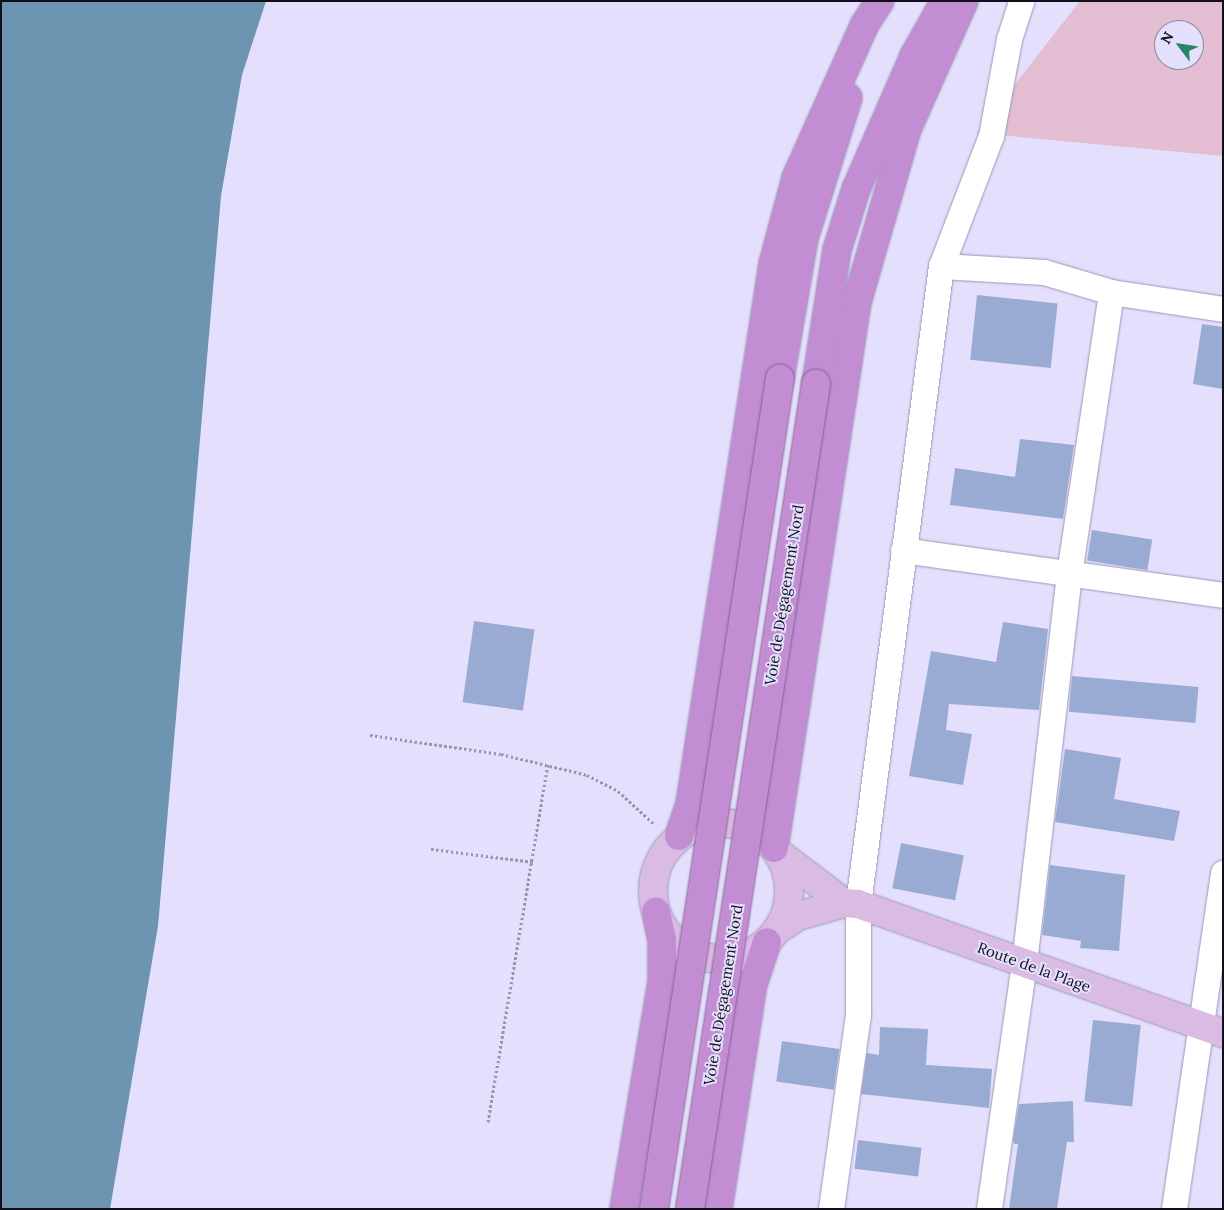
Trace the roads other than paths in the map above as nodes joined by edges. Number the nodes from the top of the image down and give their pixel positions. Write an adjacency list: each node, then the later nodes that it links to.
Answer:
1 (880, 1): 12 (highway)
2 (899, 1): 22 (highway, bridge)
3 (945, 1): 23 (highway, Voie de Dégagement Nord, bridge)
4 (964, 1): 13 (highway)
5 (1021, 1): 6 (street)
6 (942, 266): 7 (street); 9 (street)
7 (1111, 292): 8 (street); 10 (street)
8 (1223, 308)
9 (903, 550): 10 (street); 15 (street)
10 (1069, 574): 11 (street); 19 (street)
11 (1223, 595)
12 (673, 842): 13 (main road); 16 (main road)
13 (777, 851): 15 (main road, Route de la Plage); 18 (main road)
14 (1223, 872): 17 (street)
15 (851, 903): 18 (main road); 19 (main road, Route de la Plage); 25 (street)
16 (656, 912): 18 (main road); 21 (highway)
17 (1219, 913): 20 (street)
18 (772, 936): 24 (highway)
19 (1024, 963): 20 (main road, Route de la Plage); 26 (street)
20 (1212, 1030): 27 (street)
21 (624, 1209)
22 (654, 1209)
23 (690, 1209)
24 (718, 1209)
25 (831, 1209)
26 (989, 1209)
27 (1174, 1209)

